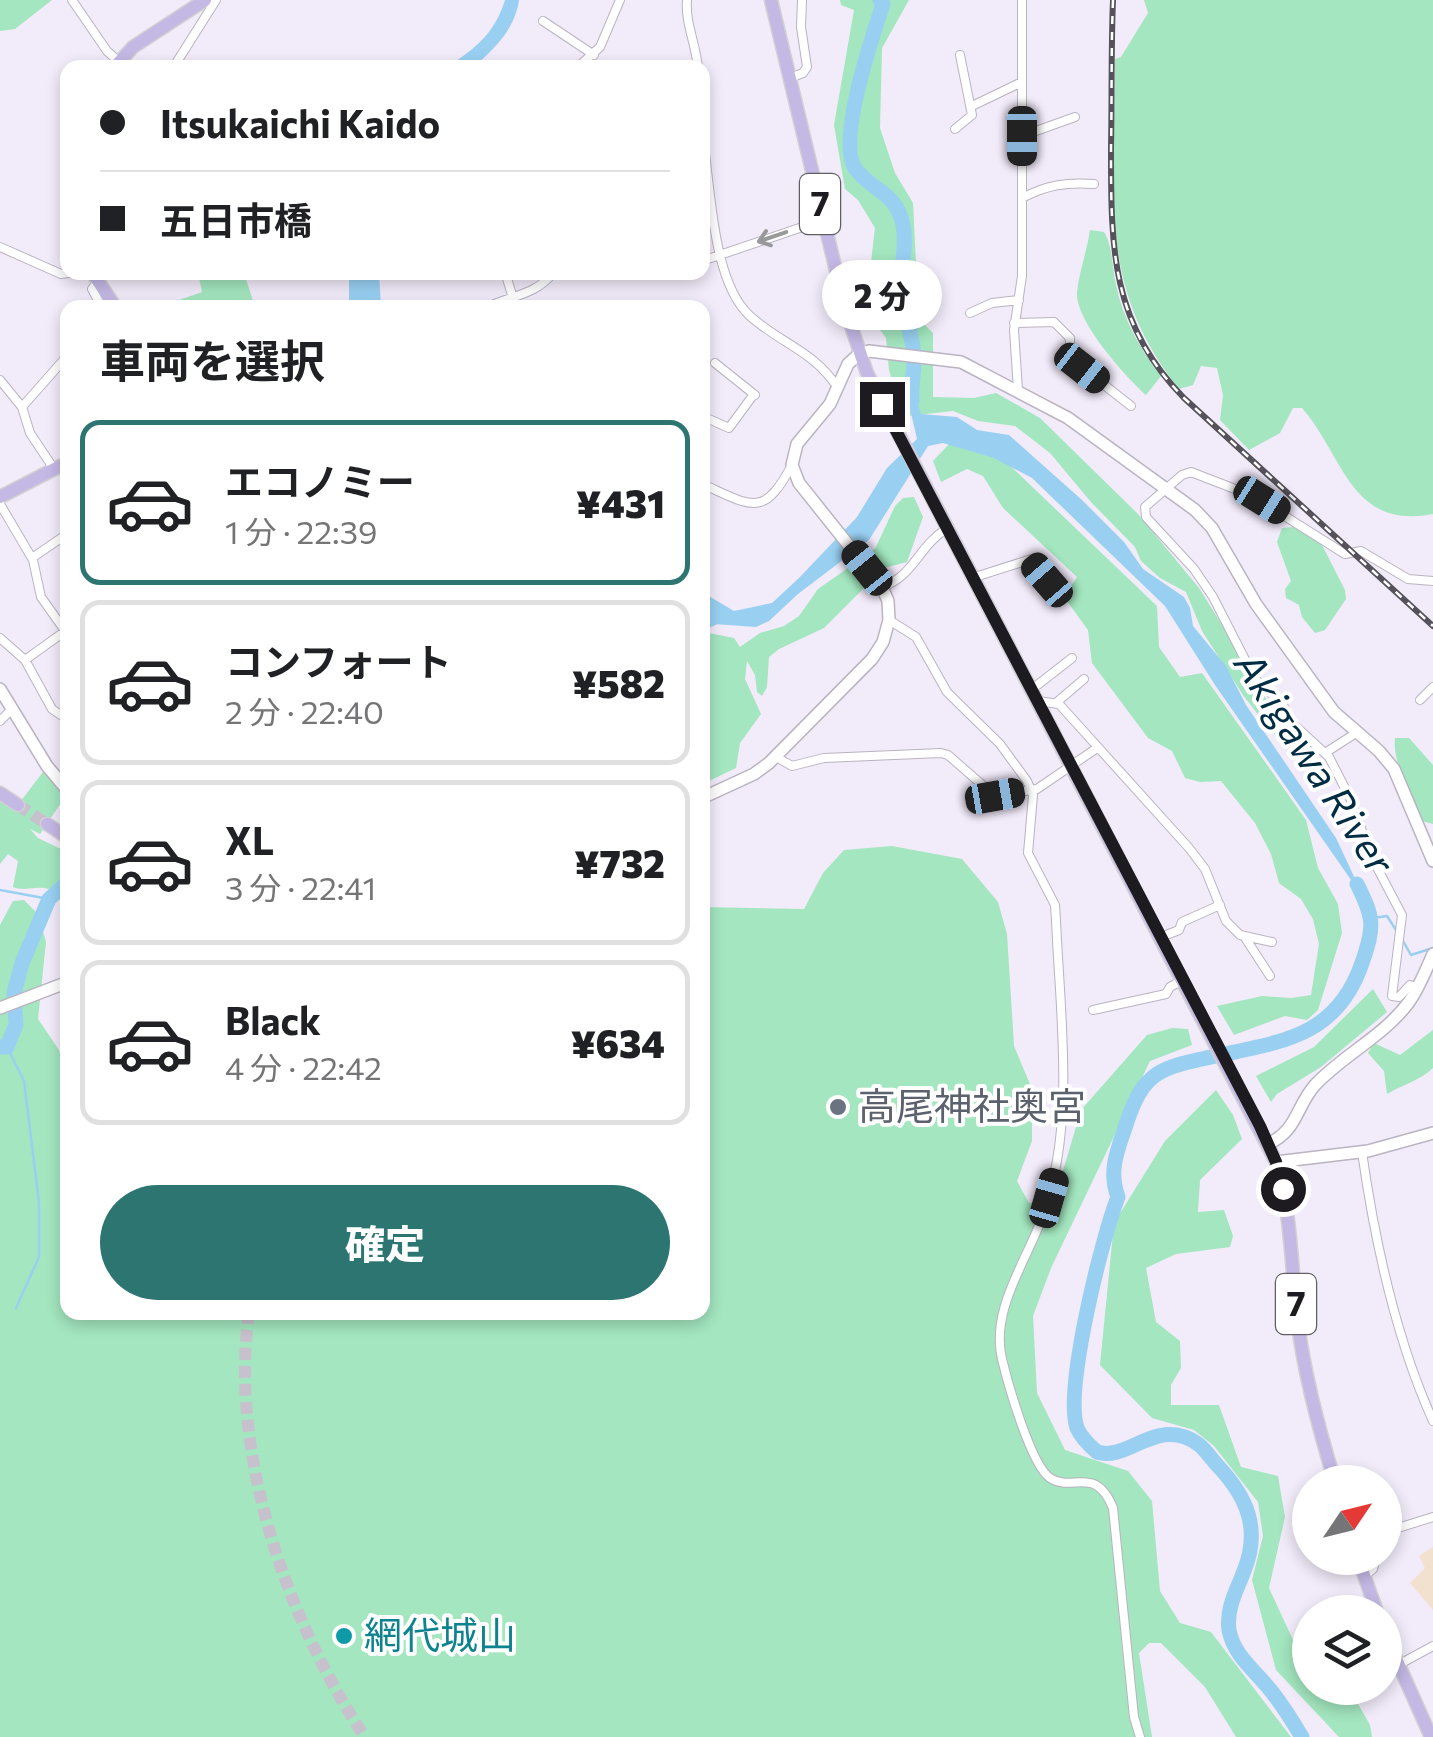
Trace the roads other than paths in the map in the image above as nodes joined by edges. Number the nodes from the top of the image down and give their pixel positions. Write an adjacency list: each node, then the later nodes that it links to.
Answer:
1 (72, 0): 12 (street)
2 (216, 0): 14 (street)
3 (620, 0): 10 (street)
4 (687, 0): 16 (street)
5 (771, 0): 17 (main road, 7)
6 (802, 0): 17 (street)
7 (1022, 0): 18 (street)
8 (198, 2): 13 (main road)
9 (543, 21): 10 (street)
10 (594, 55): 15 (street)
11 (960, 55): 19 (street)
12 (113, 60)
13 (120, 60)
14 (178, 60)
15 (587, 60)
16 (697, 60)
17 (790, 78): 26 (main road, 7)
18 (1022, 82): 19 (street); 22 (street)
19 (972, 106): 21 (street)
20 (1076, 117): 22 (street)
21 (956, 129)
22 (1022, 136): 25 (street)
23 (1094, 184): 25 (street)
24 (710, 195): 28 (street)
25 (1022, 198): 38 (street)
26 (824, 220): 30 (street, one-way to 30); 41 (main road, 7)
27 (710, 224): 28 (street)
28 (714, 226): 30 (street)
29 (0, 248): 32 (street)
30 (721, 254): 31 (street); 45 (street)
31 (710, 258)
32 (60, 274)
33 (508, 280): 35 (street)
34 (546, 280): 35 (street)
35 (514, 296): 36 (street); 37 (street)
36 (505, 300)
37 (515, 300)
38 (1019, 300): 39 (street); 40 (street)
39 (970, 313)
40 (1014, 322): 46 (street); 47 (street)
41 (859, 354): 45 (street); 46 (street); 56 (main road, 7)
42 (715, 363): 49 (street)
43 (60, 364): 48 (street)
44 (0, 380): 48 (street)
45 (838, 388): 51 (street)
46 (1018, 390): 54 (street)
47 (1131, 406)
48 (22, 407): 50 (street)
49 (710, 420)
50 (60, 463)
51 (792, 464): 53 (street); 62 (street)
52 (60, 468): 55 (main road)
53 (710, 487)
54 (1167, 490): 61 (street); 78 (street); 80 (street)
55 (0, 500): 58 (street)
56 (946, 529): 59 (main road, 7); 62 (street)
57 (60, 538): 58 (street)
58 (32, 558): 64 (street)
59 (972, 578): 60 (street); 72 (main road, 7)
60 (1047, 580)
61 (1433, 582)
62 (882, 587): 63 (street)
63 (889, 620): 81 (street); 84 (street)
64 (60, 625)
65 (0, 638): 68 (street)
66 (60, 638): 68 (street)
67 (1072, 658): 72 (street)
68 (25, 660): 76 (street)
69 (1084, 679): 74 (street)
70 (1433, 686): 73 (street)
71 (0, 689): 75 (street)
72 (1034, 696): 74 (street); 82 (main road, 7)
73 (1420, 700)
74 (1057, 702): 79 (street)
75 (12, 709): 77 (street); 83 (street)
76 (60, 714)
77 (0, 721)
78 (1356, 734): 80 (street); 90 (street)
79 (1097, 748): 82 (street); 91 (street)
80 (1325, 753): 99 (street)
81 (776, 756): 84 (street); 86 (street)
82 (1071, 767): 84 (street); 93 (main road, 7)
83 (60, 781)
84 (1031, 790): 115 (street)
85 (0, 793): 87 (main road)
86 (710, 794)
87 (18, 805)
88 (47, 824): 89 (main road)
89 (60, 833)
90 (1433, 861)
91 (1220, 905): 92 (street); 93 (street)
92 (1244, 936): 94 (street); 96 (street)
93 (1160, 938): 97 (main road, 7)
94 (1272, 942)
95 (1433, 954): 99 (street)
96 (1270, 976)
97 (1183, 980): 101 (street); 103 (main road, 7)
98 (60, 985): 100 (street)
99 (1418, 988): 103 (street)
100 (0, 1008)
101 (1093, 1010)
102 (1433, 1132): 104 (street)
103 (1268, 1144): 105 (main road, 7)
104 (1362, 1152): 105 (street); 106 (street)
105 (1276, 1162): 107 (main road, 7)
106 (1433, 1421)
107 (1330, 1465)
108 (1433, 1517): 109 (street)
109 (1402, 1527)
110 (1364, 1576): 111 (main road)
111 (1371, 1595)
112 (1433, 1646): 113 (street)
113 (1402, 1664)
114 (1402, 1675): 116 (main road)
115 (1140, 1737)
116 (1431, 1737)

